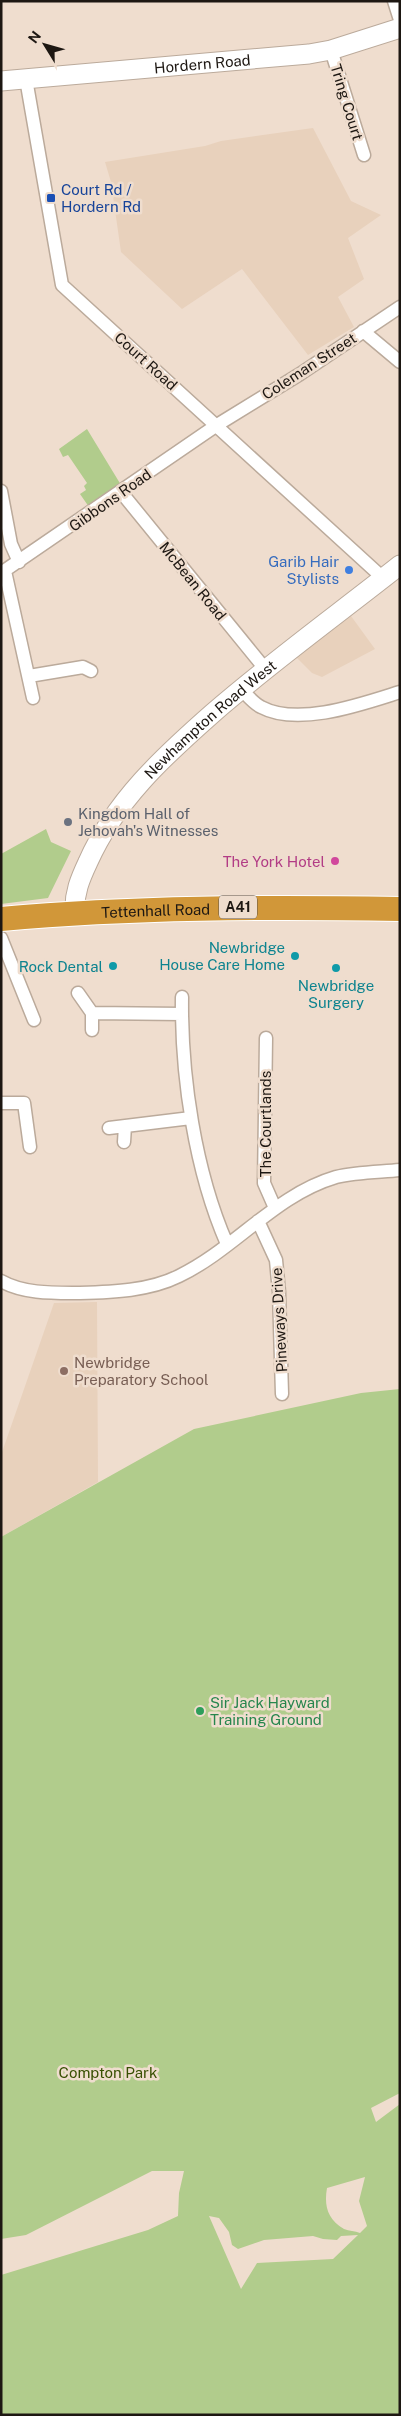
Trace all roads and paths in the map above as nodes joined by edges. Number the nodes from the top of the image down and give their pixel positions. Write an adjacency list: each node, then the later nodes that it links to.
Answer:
1 (394, 1): 2 (street)
2 (400, 20)
3 (400, 28): 4 (street, Hordern Road)
4 (331, 50): 5 (street, Hordern Road); 7 (street, Tring Court)
5 (26, 79): 6 (street, Hordern Road); 11 (street, Court Road)
6 (1, 81)
7 (364, 155)
8 (400, 306): 9 (street, Coleman Street)
9 (363, 330): 10 (street); 11 (street, Coleman Street)
10 (400, 362)
11 (217, 425): 13 (street, Gibbons Road); 17 (street, Court Road)
12 (1, 491): 14 (street)
13 (121, 492): 14 (street, Gibbons Road); 19 (street, McBean Road)
14 (19, 562): 16 (street, Gibbons Road)
15 (400, 565): 17 (street, Newhampton Road West)
16 (3, 572): 20 (street)
17 (383, 578): 19 (street, Newhampton Road West)
18 (91, 670): 20 (street)
19 (266, 670): 21 (street, Newhampton Road West)
20 (29, 676): 23 (street)
21 (241, 689): 22 (street); 25 (street, Newhampton Road West)
22 (400, 692)
23 (32, 698)
24 (400, 909): 25 (highway, Tettenhall Road / A41)
25 (75, 912): 26 (highway, Tettenhall Road / A41)
26 (1, 919)
27 (1, 938): 32 (street)
28 (78, 993): 30 (street)
29 (182, 997): 31 (street)
30 (92, 1013): 31 (street); 33 (street)
31 (182, 1014): 36 (street)
32 (34, 1020)
33 (92, 1030)
34 (266, 1038): 42 (street, The Courtlands)
35 (1, 1103): 40 (street)
36 (191, 1118): 37 (street); 44 (street)
37 (125, 1126): 38 (street); 39 (street)
38 (110, 1128)
39 (124, 1142)
40 (30, 1148)
41 (400, 1170): 42 (street)
42 (275, 1208): 43 (street)
43 (258, 1220): 44 (street); 46 (street, Pineways Drive)
44 (227, 1244): 45 (street)
45 (1, 1282)
46 (282, 1394)

